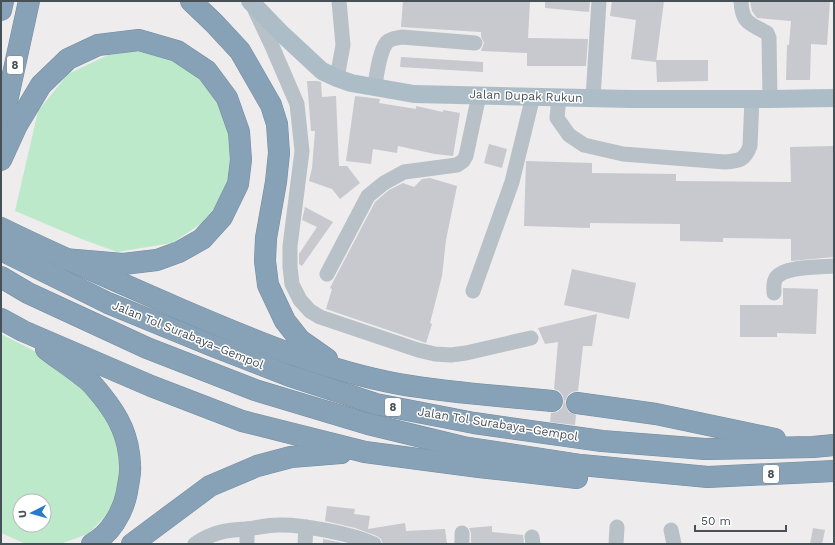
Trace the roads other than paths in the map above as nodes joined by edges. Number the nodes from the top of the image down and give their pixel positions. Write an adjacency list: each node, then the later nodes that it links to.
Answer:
1 (3, 1): 8 (highway)
2 (29, 1): 19 (highway, 8)
3 (191, 1): 32 (highway)
4 (339, 1): 10 (street)
5 (599, 1): 15 (street)
6 (741, 1): 18 (street)
7 (251, 2): 10 (main road, Jalan Dupak Rukun); 31 (street)
8 (1, 10)
9 (475, 43): 11 (street)
10 (337, 78): 11 (main road, Jalan Dupak Rukun)
11 (374, 87): 12 (main road, Jalan Dupak Rukun)
12 (480, 95): 13 (main road, Jalan Dupak Rukun); 25 (street)
13 (533, 96): 14 (main road, Jalan Dupak Rukun); 27 (street)
14 (559, 97): 15 (main road, Jalan Dupak Rukun); 17 (street)
15 (593, 98): 17 (main road, Jalan Dupak Rukun)
16 (834, 98): 18 (main road, Jalan Dupak Rukun)
17 (752, 99): 18 (main road, Jalan Dupak Rukun)
18 (770, 99)
19 (1, 129)
20 (1, 160): 23 (highway)
21 (1, 228): 23 (highway)
22 (1, 250): 36 (highway, Jalan Tol Surabaya–Gempol / 8)
23 (64, 259): 32 (highway)
24 (834, 266): 28 (street)
25 (327, 274)
26 (1, 277): 39 (highway, Jalan Tol Surabaya–Gempol / 8)
27 (473, 291)
28 (774, 293)
29 (1, 319): 30 (highway)
30 (23, 331): 37 (highway); 43 (highway)
31 (531, 338)
32 (346, 371): 33 (highway)
33 (552, 401)
34 (577, 403): 36 (highway)
35 (834, 445): 36 (highway, Jalan Tol Surabaya–Gempol / 8)
36 (813, 447)
37 (365, 452): 39 (highway); 44 (highway)
38 (834, 471): 39 (highway, Jalan Tol Surabaya–Gempol / 8)
39 (708, 477)
40 (616, 526): 48 (street)
41 (306, 527): 42 (street); 46 (street); 47 (street)
42 (247, 537): 45 (street)
43 (92, 544)
44 (132, 544)
45 (196, 544)
46 (305, 544)
47 (374, 544)
48 (616, 544)

